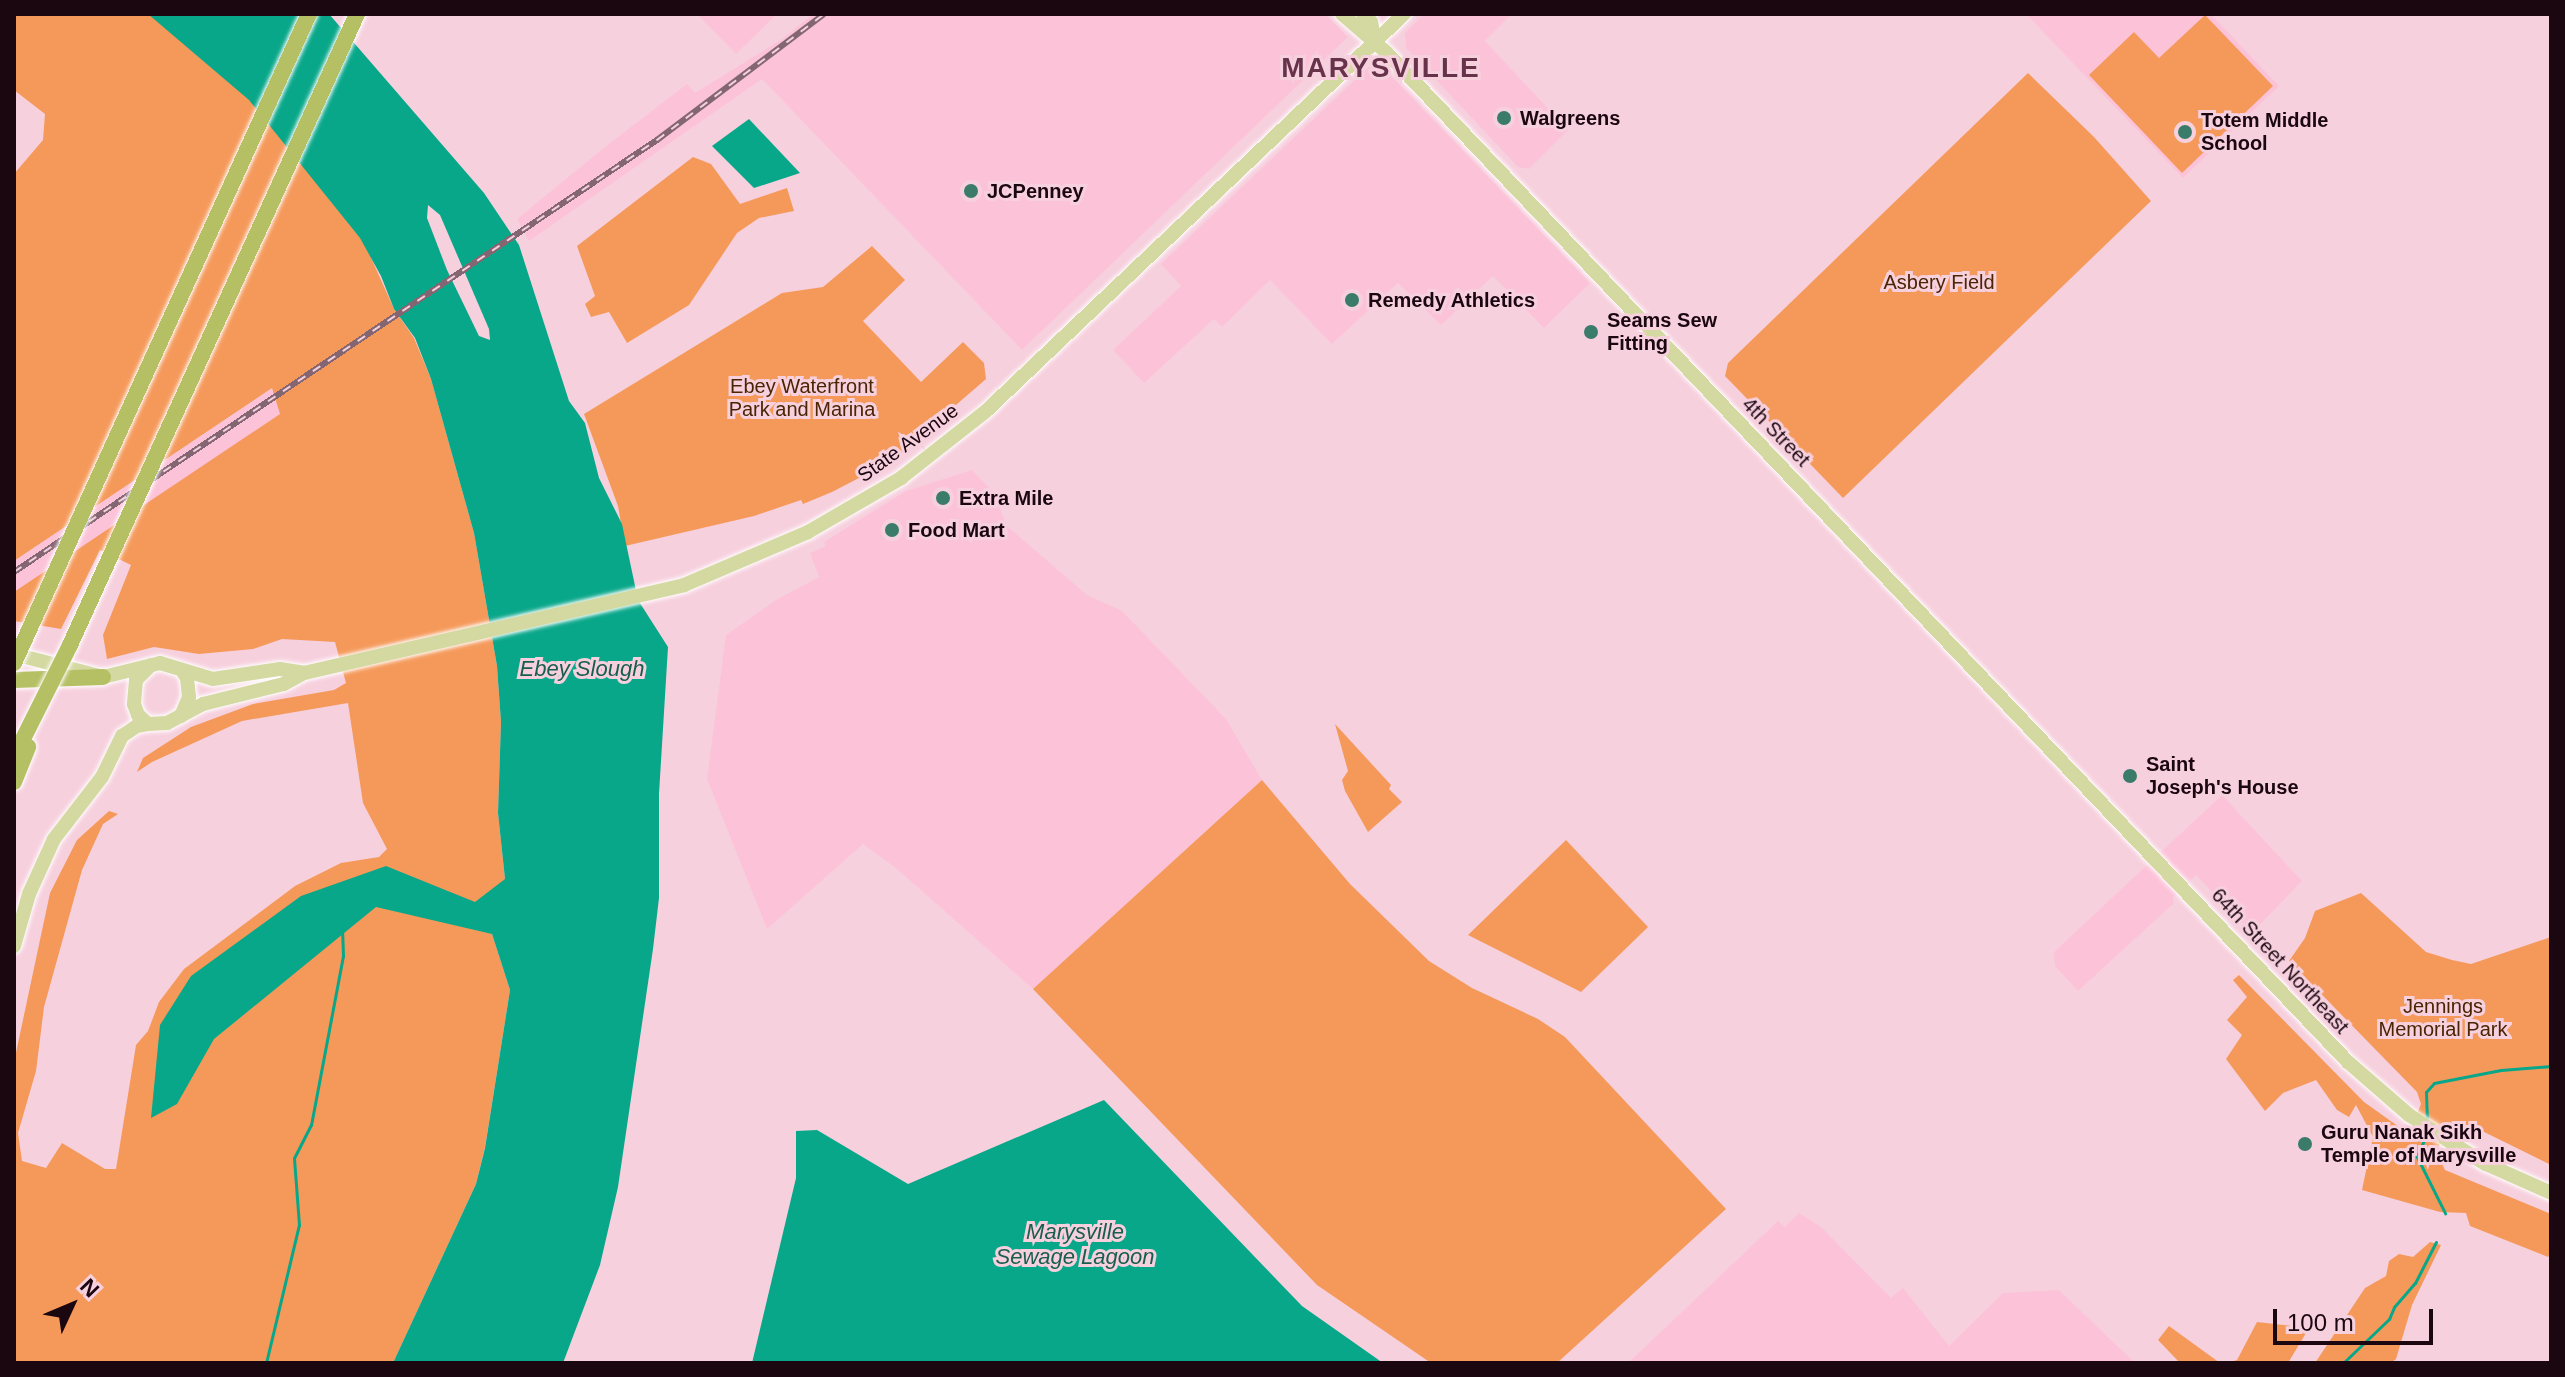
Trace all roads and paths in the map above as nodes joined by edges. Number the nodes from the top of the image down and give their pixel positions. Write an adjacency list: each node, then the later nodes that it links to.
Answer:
1 (309, 14): 7 (highway, bridge)
2 (357, 14): 8 (highway, bridge)
3 (1342, 14): 6 (main road, 4th Street)
4 (1363, 14): 6 (main road, 4th Street)
5 (1404, 14): 6 (main road, State Avenue)
6 (1375, 41): 13 (main road, State Avenue); 20 (main road, 4th Street)
7 (31, 625): 9 (highway, bridge); 10 (highway, bridge)
8 (70, 645): 18 (highway, bridge); 19 (highway, bridge)
9 (14, 651): 14 (main road)
10 (14, 663)
11 (151, 665): 12 (main road); 14 (main road); 17 (main road)
12 (183, 672): 13 (main road, State Avenue); 16 (main road)
13 (304, 673): 16 (main road, State Avenue)
14 (103, 677): 15 (highway)
15 (14, 680)
16 (181, 716): 17 (main road)
17 (148, 724): 21 (main road)
18 (14, 757)
19 (14, 782)
20 (2147, 851): 22 (main road, 64th Street Northeast)
21 (14, 946)
22 (2551, 1193)

